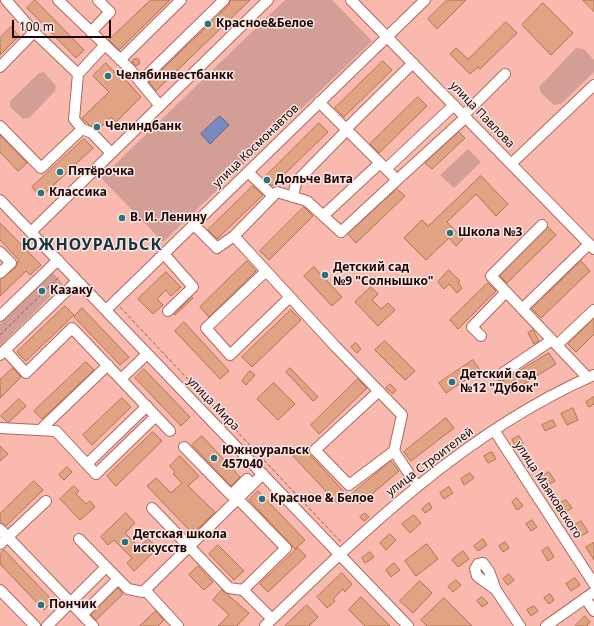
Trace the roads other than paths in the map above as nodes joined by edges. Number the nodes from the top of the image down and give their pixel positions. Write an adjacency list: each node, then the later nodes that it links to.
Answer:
1 (58, 0): 10 (street)
2 (98, 0): 10 (street)
3 (181, 0): 13 (street)
4 (224, 0): 18 (street)
5 (351, 0): 11 (street, улица Павлова)
6 (424, 0): 11 (street, улица Космонавтов)
7 (9, 1): 9 (street)
8 (263, 2): 22 (street)
9 (34, 32): 15 (street); 16 (street)
10 (90, 32): 12 (street)
11 (387, 37): 14 (street, улица Павлова); 20 (street, улица Космонавтов)
12 (105, 46): 13 (street); 16 (street)
13 (120, 60): 18 (street)
14 (413, 63): 21 (street, улица Павлова); 26 (street)
15 (0, 67)
16 (78, 74): 25 (street)
17 (505, 74): 23 (street)
18 (140, 82): 22 (street)
19 (594, 85): 28 (street)
20 (320, 102): 26 (street); 30 (street, улица Космонавтов)
21 (454, 105): 23 (street, улица Павлова); 29 (street)
22 (160, 106): 27 (street)
23 (465, 116): 28 (street, улица Павлова); 31 (street)
24 (0, 126): 25 (street)
25 (82, 129): 27 (street)
26 (346, 130): 29 (street); 33 (street)
27 (112, 153): 38 (street)
28 (511, 164): 40 (street, улица Павлова)
29 (383, 166): 31 (street); 35 (street)
30 (248, 172): 32 (street); 36 (street, улица Космонавтов)
31 (397, 180): 35 (street)
32 (273, 196): 33 (street); 39 (street)
33 (293, 197): 35 (street)
34 (0, 200): 38 (street, улица Мира)
35 (324, 215)
36 (194, 225): 39 (street); 42 (street, улица Космонавтов)
37 (542, 225): 47 (street)
38 (31, 232): 43 (street, улица Мира)
39 (234, 236): 44 (street)
40 (592, 246): 49 (street)
41 (0, 252): 45 (street)
42 (164, 254): 50 (street, улица Космонавтов); 52 (street)
43 (58, 260): 46 (street, улица Мира); 53 (street)
44 (266, 271): 48 (street); 48 (street)
45 (0, 273)
46 (77, 281): 50 (street, улица Мира); 56 (street)
47 (506, 292): 49 (street); 54 (street)
48 (290, 296): 62 (street)
49 (522, 309): 55 (street)
50 (106, 310): 57 (street, улица Мира)
51 (594, 310): 55 (street)
52 (168, 311)
53 (0, 316)
54 (481, 336)
55 (554, 343): 59 (street); 60 (street)
56 (2, 353): 58 (street)
57 (147, 354): 61 (street); 72 (street, улица Мира)
58 (108, 365): 61 (street); 66 (street)
59 (500, 375)
60 (591, 377): 67 (street, улица Строителей)
61 (121, 379): 63 (street)
62 (379, 391): 70 (street); 70 (street)
63 (147, 406): 64 (street); 71 (street)
64 (156, 416): 68 (street); 71 (street)
65 (0, 428): 66 (street)
66 (40, 430): 71 (street)
67 (494, 430): 74 (street, улица Строителей); 85 (street, улица Маяковского)
68 (170, 431)
69 (184, 448): 73 (street)
70 (394, 452): 74 (street)
71 (87, 464)
72 (263, 474): 73 (street); 82 (street, улица Мира)
73 (252, 485): 75 (street)
74 (417, 486): 82 (street, улица Строителей)
75 (238, 499): 81 (street); 88 (street)
76 (46, 501): 80 (street)
77 (152, 508): 81 (street)
78 (0, 529): 80 (street)
79 (79, 539): 83 (street)
80 (4, 541): 91 (street)
81 (190, 546): 87 (street); 88 (street)
82 (343, 551): 94 (street, улица Строителей); 99 (street, улица Мира)
83 (106, 567): 84 (street); 91 (street)
84 (118, 578): 87 (street); 93 (street)
85 (594, 584)
86 (0, 590): 96 (street)
87 (145, 590): 95 (street)
88 (243, 590): 94 (street)
89 (496, 590): 100 (street)
90 (590, 595): 92 (street); 101 (street)
91 (70, 603): 93 (street); 97 (street)
92 (594, 611)
93 (82, 615): 98 (street)
94 (269, 622)
95 (173, 624)
96 (35, 626)
97 (47, 626)
98 (93, 626)
99 (408, 626)
100 (520, 626)
101 (546, 626)

